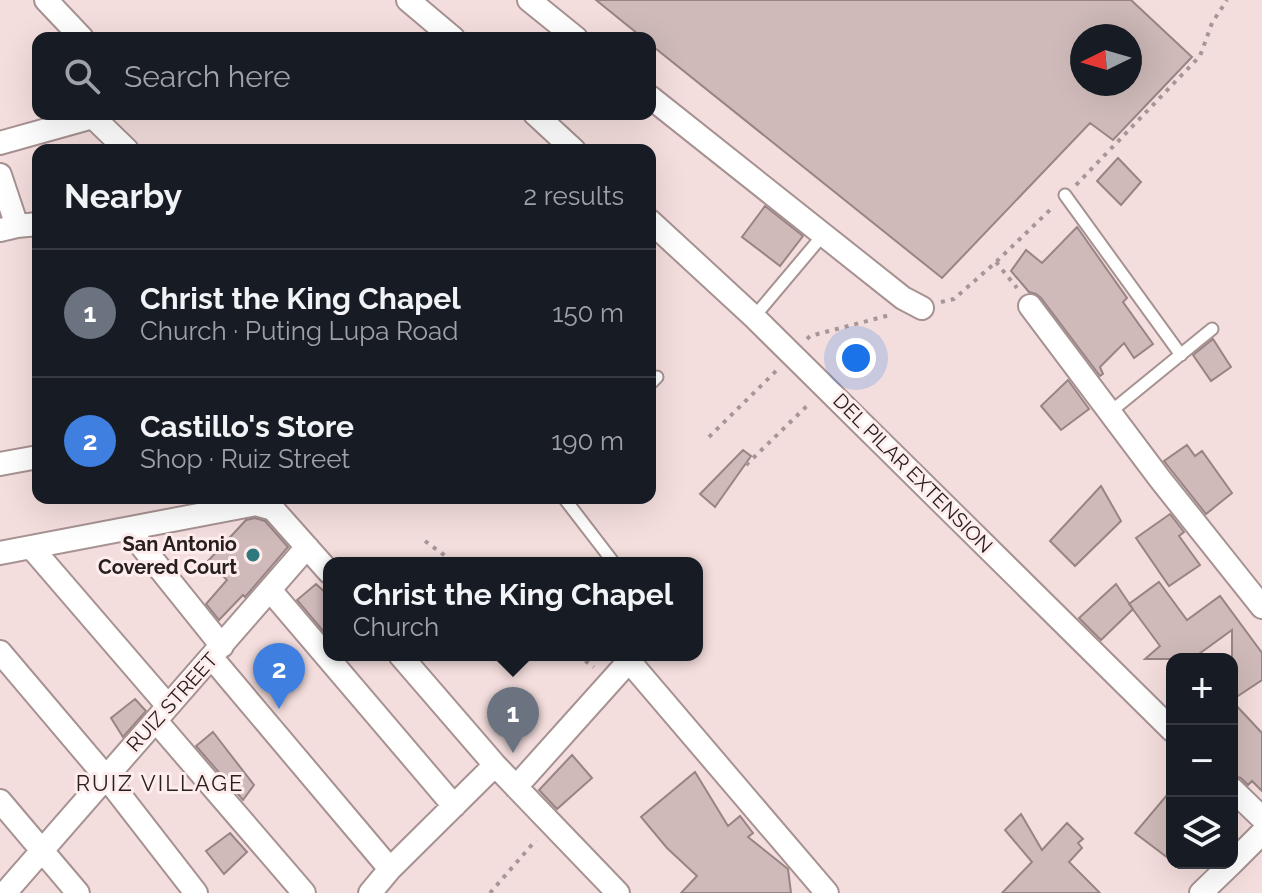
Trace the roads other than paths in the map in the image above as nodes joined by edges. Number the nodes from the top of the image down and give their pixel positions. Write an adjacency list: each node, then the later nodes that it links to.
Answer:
1 (46, 0): 5 (street)
2 (408, 0): 4 (street)
3 (529, 0): 7 (street)
4 (438, 9): 6 (street)
5 (76, 32)
6 (450, 32)
7 (569, 32)
8 (656, 102): 19 (street)
9 (77, 120): 12 (street)
10 (99, 120): 13 (street)
11 (542, 120): 14 (street)
12 (0, 143)
13 (121, 144)
14 (568, 144)
15 (0, 175): 18 (street)
16 (1065, 195): 24 (lane)
17 (656, 227): 22 (street, DEL PILAR EXTENSION)
18 (26, 229)
19 (823, 235): 21 (street); 22 (lane)
20 (1030, 306): 25 (street)
21 (922, 308)
22 (754, 317): 46 (street, DEL PILAR EXTENSION)
23 (1212, 329): 24 (lane)
24 (1181, 355): 25 (lane)
25 (1109, 413): 37 (street)
26 (32, 457): 27 (street)
27 (1, 458)
28 (218, 504): 30 (street); 32 (street)
29 (569, 504): 34 (lane)
30 (128, 529): 31 (street); 39 (street)
31 (31, 547): 33 (street); 45 (street)
32 (307, 547): 35 (street); 36 (street, RUIZ STREET)
33 (0, 553)
34 (609, 557)
35 (323, 565)
36 (270, 590): 39 (street, RUIZ STREET); 40 (street)
37 (1262, 607)
38 (0, 652): 48 (street)
39 (217, 652): 45 (street, RUIZ STREET); 57 (street)
40 (323, 652)
41 (330, 661): 52 (street)
42 (405, 661): 47 (street)
43 (629, 661): 49 (street)
44 (634, 661): 65 (street)
45 (162, 713): 48 (street, RUIZ STREET); 62 (street)
46 (1167, 725)
47 (495, 765): 49 (street); 52 (street)
48 (106, 777): 55 (street, RUIZ STREET); 61 (street)
49 (516, 787): 64 (street)
50 (1238, 795): 53 (street)
51 (0, 801): 55 (street)
52 (454, 806): 57 (street)
53 (1262, 818)
54 (1262, 833): 56 (street)
55 (42, 851): 59 (street, RUIZ STREET); 60 (street)
56 (1238, 857)
57 (390, 869): 63 (street)
58 (1226, 869): 66 (street)
59 (5, 893)
60 (78, 893)
61 (196, 893)
62 (304, 893)
63 (370, 893)
64 (618, 893)
65 (827, 893)
66 (1201, 893)

